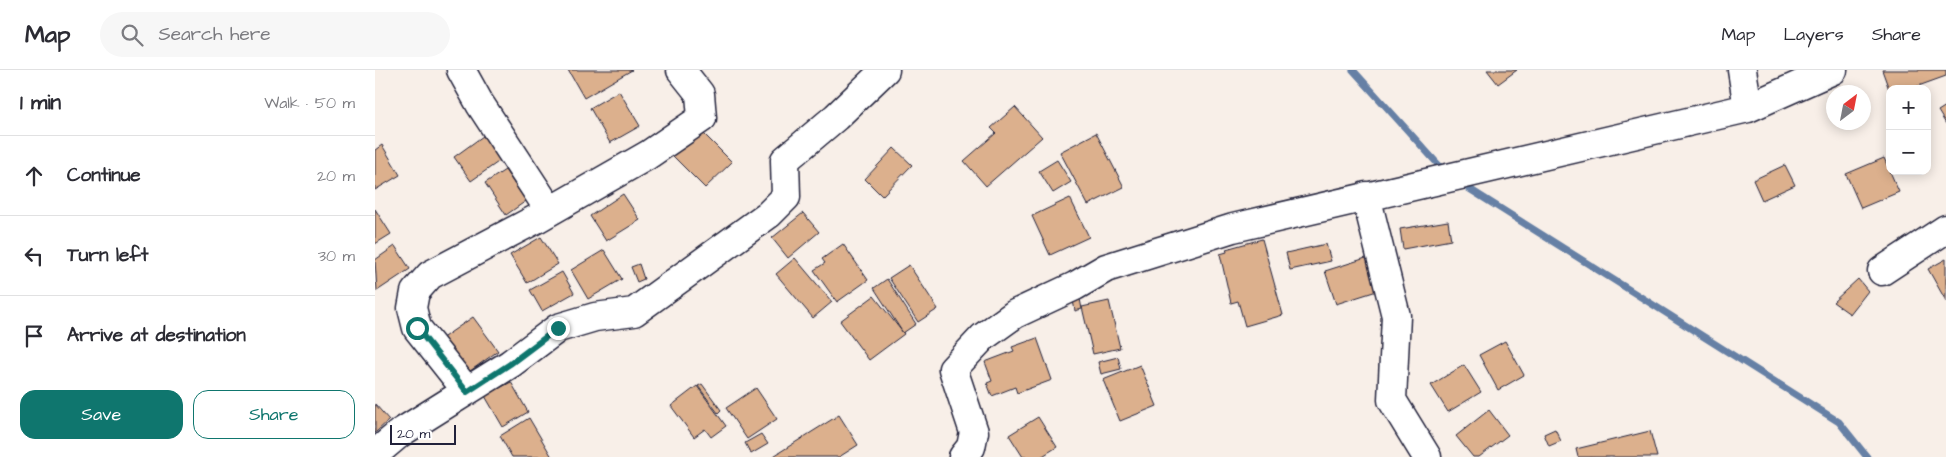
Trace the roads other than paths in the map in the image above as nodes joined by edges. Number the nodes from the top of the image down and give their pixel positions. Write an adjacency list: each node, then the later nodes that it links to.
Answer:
1 (461, 70): 8 (street)
2 (681, 70): 8 (street)
3 (885, 70): 11 (street)
4 (1742, 70): 6 (street)
5 (1833, 70): 6 (street)
6 (1748, 108): 7 (street)
7 (1366, 196): 13 (street); 14 (street)
8 (550, 211): 11 (street)
9 (1946, 229): 10 (street)
10 (1883, 271)
11 (467, 392): 12 (street)
12 (375, 454)
13 (963, 457)
14 (1427, 457)

